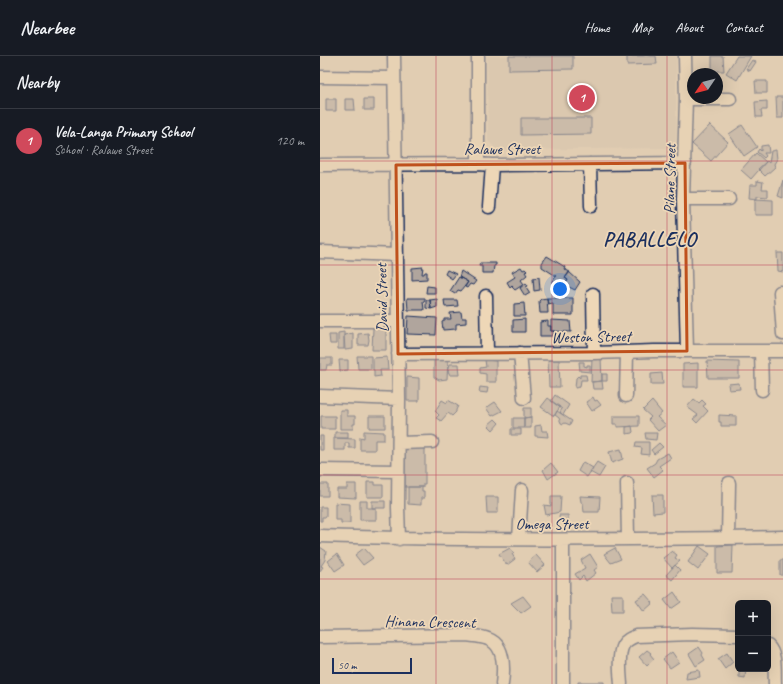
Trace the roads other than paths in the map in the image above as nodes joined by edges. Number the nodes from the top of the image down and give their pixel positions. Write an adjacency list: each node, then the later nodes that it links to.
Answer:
1 (394, 56): 5 (street, David Street)
2 (478, 56): 9 (street)
3 (686, 56): 6 (street, Pilane Street)
4 (320, 77): 5 (street)
5 (394, 78): 12 (street, David Street)
6 (686, 99): 7 (street); 8 (street, Pilane Street)
7 (730, 99)
8 (685, 163): 10 (street, Ralawe Street); 14 (street, Pilane Street)
9 (478, 164): 12 (street, Ralawe Street); 13 (street, Ralawe Street)
10 (590, 164): 13 (street, Ralawe Street); 16 (street)
11 (320, 165): 12 (street, Ralawe Street)
12 (396, 165): 19 (street, David Street)
13 (492, 165): 17 (street)
14 (683, 199): 15 (street); 27 (street, Pilane Street)
15 (729, 199)
16 (591, 206)
17 (489, 207)
18 (320, 252): 19 (street)
19 (397, 255): 24 (street, David Street)
20 (780, 292): 25 (street)
21 (593, 294): 29 (street)
22 (486, 296): 31 (street)
23 (320, 321): 24 (street)
24 (397, 321): 33 (street, David Street)
25 (783, 334)
26 (761, 350): 27 (street, Weston Street); 28 (street, Weston Street); 34 (street)
27 (687, 351): 30 (street, Weston Street)
28 (783, 351)
29 (594, 352): 30 (street, Weston Street); 32 (street, Weston Street)
30 (627, 352): 36 (street)
31 (487, 353): 32 (street, Weston Street); 33 (street, Weston Street)
32 (520, 353): 37 (street)
33 (398, 354): 38 (street, David Street)
34 (762, 390)
35 (320, 396): 38 (street)
36 (626, 396)
37 (524, 398)
38 (399, 399): 40 (street, David Street)
39 (432, 442): 40 (street)
40 (399, 443): 42 (street, David Street)
41 (320, 470): 42 (street)
42 (398, 471): 49 (street, David Street)
43 (729, 483): 48 (street)
44 (627, 484): 51 (street)
45 (522, 490): 50 (street)
46 (320, 536): 49 (street, Omega Street)
47 (783, 537): 48 (street, Omega Street)
48 (728, 538): 51 (street, Omega Street)
49 (399, 539): 50 (street, Omega Street)
50 (519, 539): 52 (street, Omega Street)
51 (628, 539): 52 (street, Omega Street)
52 (563, 540): 57 (street)
53 (735, 635): 58 (street)
54 (320, 637): 56 (street, Hinana Crescent)
55 (771, 650): 59 (street)
56 (502, 684)
57 (563, 684)
58 (620, 684)
59 (775, 684)

